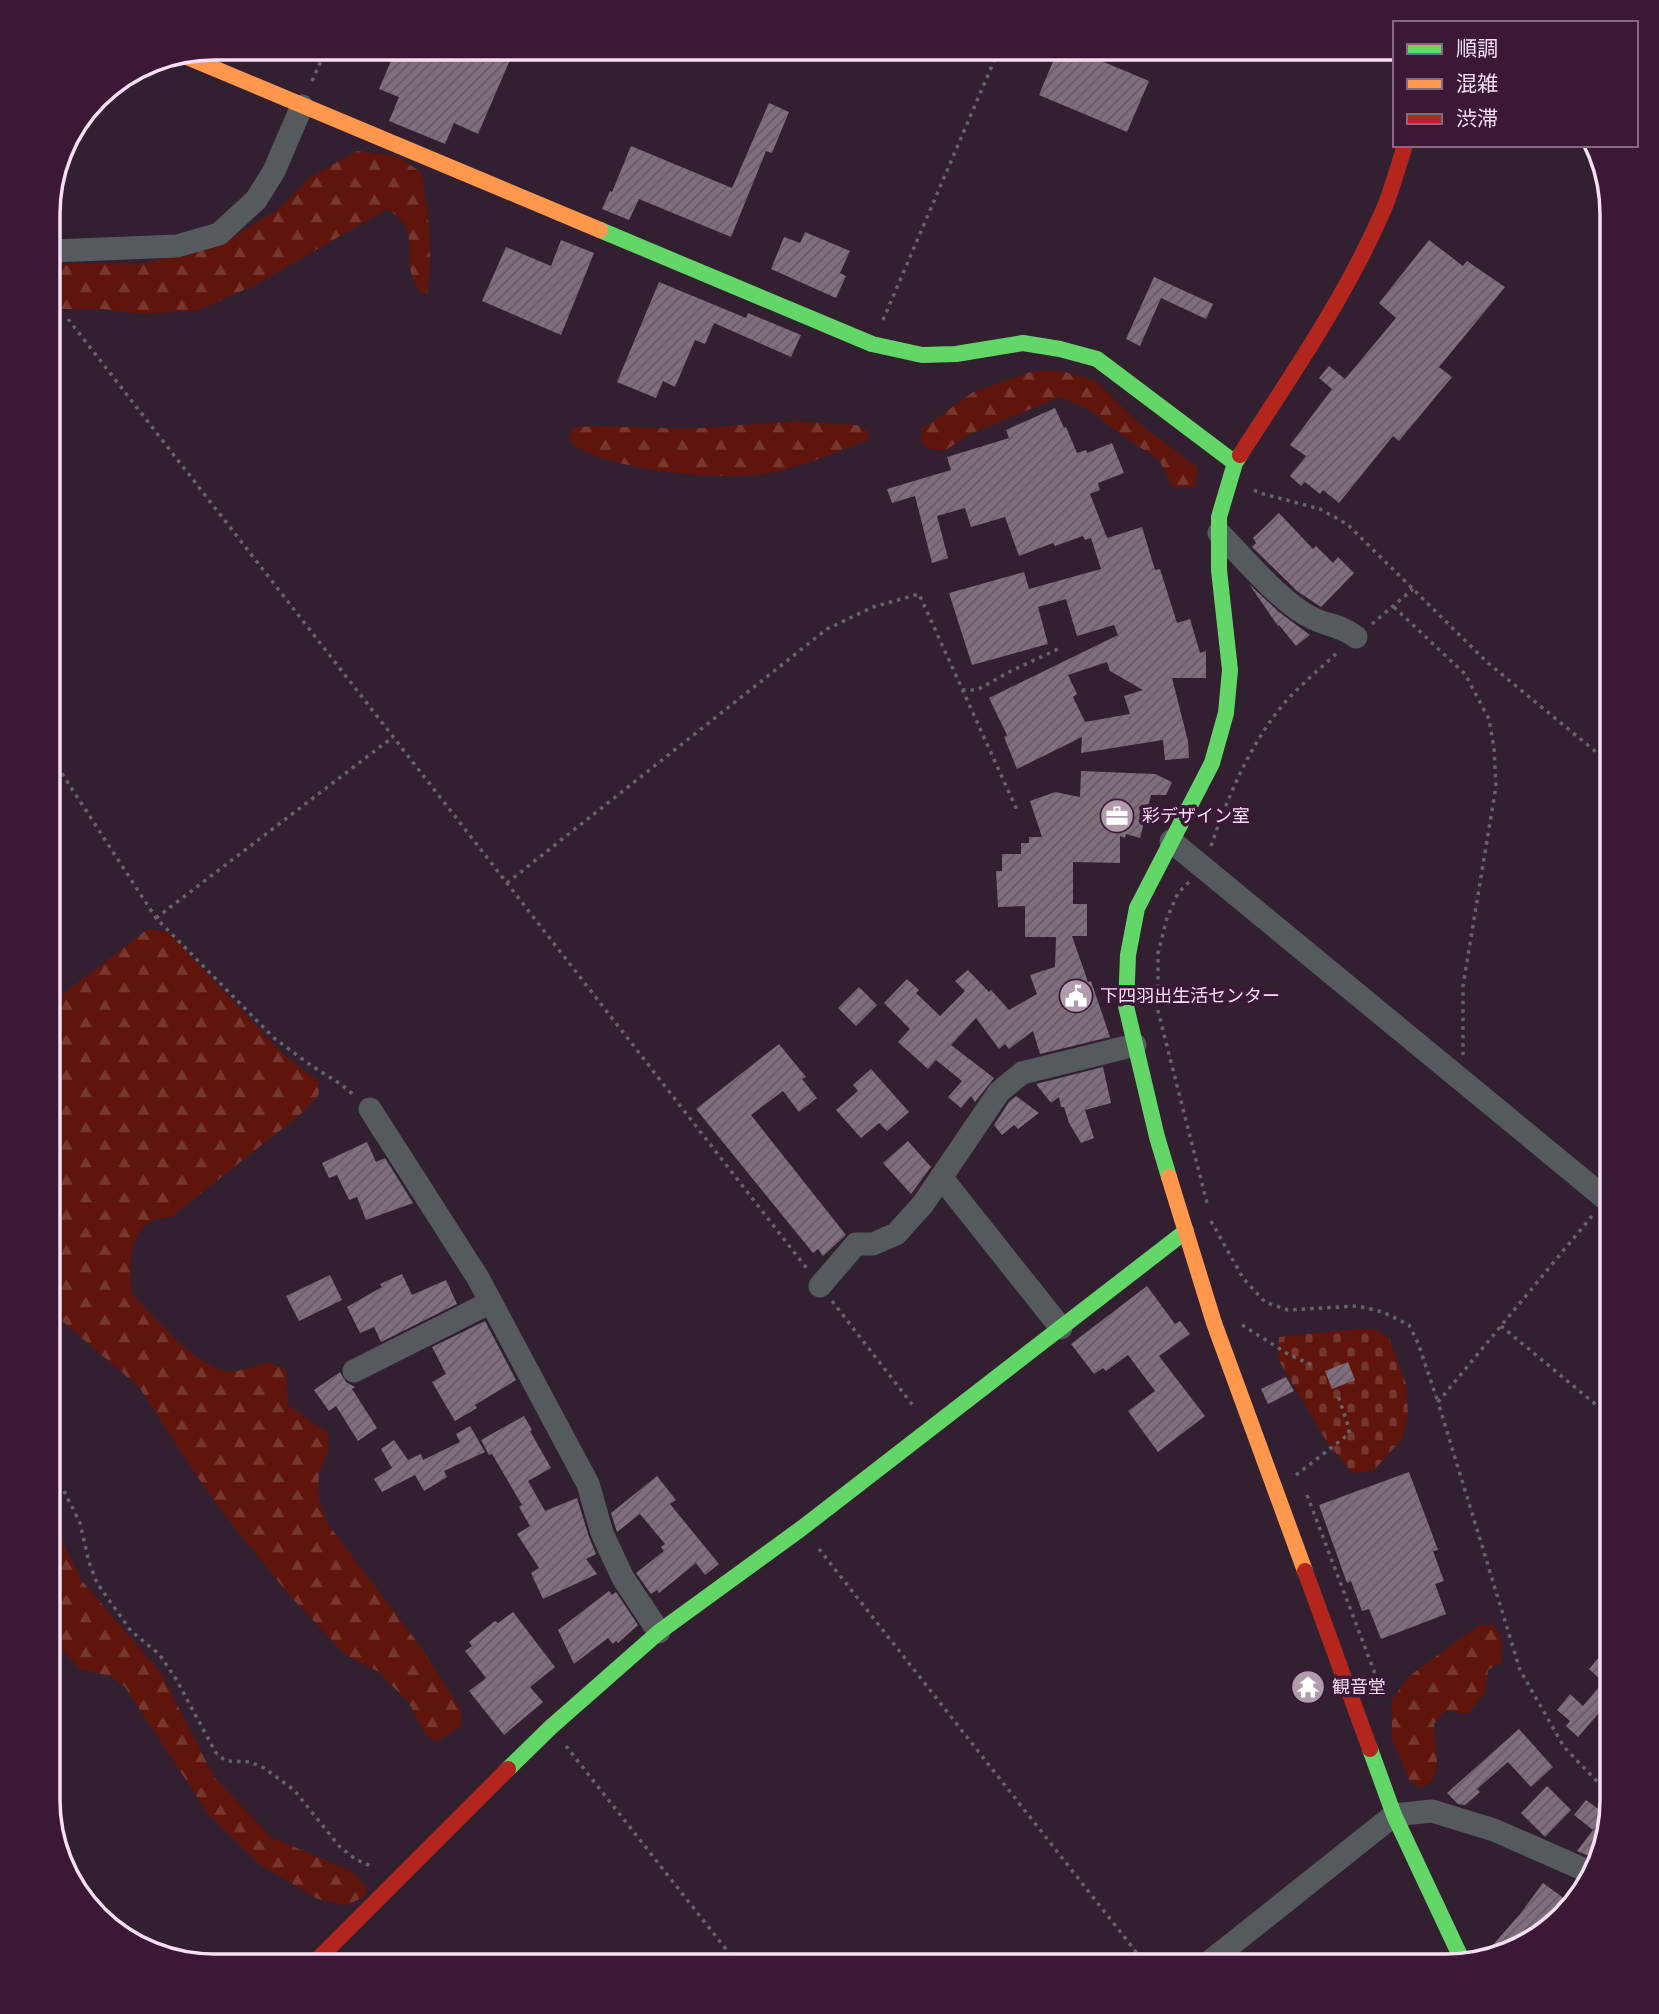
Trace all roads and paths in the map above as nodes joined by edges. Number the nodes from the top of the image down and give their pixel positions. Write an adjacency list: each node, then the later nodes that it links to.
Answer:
1 (321, 60): 4 (path)
2 (994, 60): 8 (path)
3 (196, 61): 4 (street)
4 (302, 106): 6 (street); 8 (street)
5 (1404, 147): 9 (street)
6 (60, 251)
7 (68, 318): 16 (path)
8 (872, 344): 9 (street)
9 (1234, 469): 10 (street); 11 (path)
10 (1219, 533): 13 (street); 20 (street)
11 (1413, 589): 12 (path); 17 (path)
12 (1394, 607): 13 (path); 25 (path)
13 (1356, 637): 21 (path)
14 (1058, 649): 15 (path)
15 (962, 690): 19 (path); 22 (path)
16 (393, 737): 22 (path); 23 (path)
17 (1600, 755)
18 (60, 772): 23 (path)
19 (1017, 810)
20 (1171, 841): 21 (street); 24 (street)
21 (1203, 866): 25 (street); 29 (path)
22 (507, 883): 33 (path)
23 (156, 918): 26 (path)
24 (1135, 1045): 27 (street); 32 (street)
25 (1464, 1082): 28 (street)
26 (370, 1110): 34 (street)
27 (941, 1177): 33 (street); 37 (street)
28 (1600, 1194)
29 (1208, 1208)
30 (1600, 1211): 36 (path)
31 (1211, 1221): 41 (path)
32 (1186, 1231): 35 (street); 37 (street)
33 (820, 1286): 43 (path)
34 (491, 1302): 39 (street); 47 (street)
35 (1210, 1308): 38 (path); 45 (street)
36 (1501, 1326): 41 (path); 42 (path)
37 (1061, 1328): 43 (street)
38 (1316, 1367)
39 (355, 1371)
40 (1337, 1393): 45 (path)
41 (1438, 1402): 49 (path)
42 (1600, 1408)
43 (931, 1429): 46 (street)
44 (64, 1491): 52 (path)
45 (1275, 1491): 50 (street)
46 (802, 1528): 47 (street); 56 (path)
47 (659, 1632): 48 (street)
48 (551, 1727): 52 (street); 55 (path)
49 (1600, 1784)
50 (1394, 1815): 51 (street); 53 (street); 57 (street)
51 (1583, 1869)
52 (399, 1880): 54 (street)
53 (1459, 1953)
54 (323, 1954)
55 (730, 1954)
56 (1138, 1954)
57 (1219, 1954)

